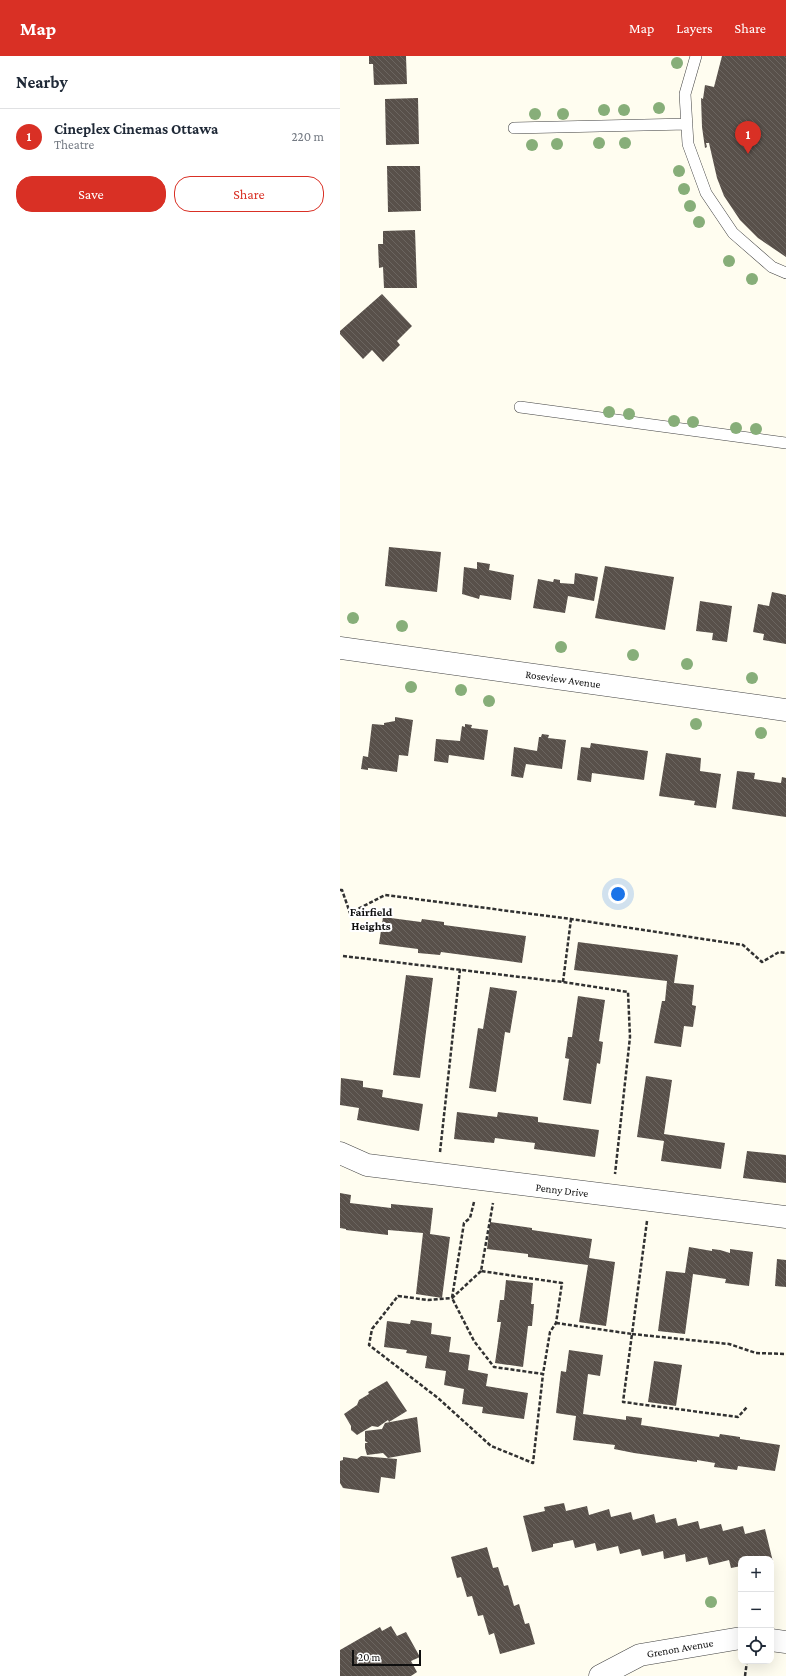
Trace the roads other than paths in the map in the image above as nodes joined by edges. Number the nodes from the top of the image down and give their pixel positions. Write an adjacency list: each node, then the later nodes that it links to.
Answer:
1 (696, 56): 2 (lane)
2 (687, 124): 3 (lane); 4 (lane)
3 (514, 128)
4 (786, 273)
5 (520, 407): 6 (lane)
6 (786, 443)
7 (340, 648): 8 (street, Roseview Avenue)
8 (786, 710)
9 (340, 1153): 10 (street, Penny Drive)
10 (786, 1218)
11 (738, 1639): 14 (street, Grenon Avenue)
12 (774, 1640): 13 (street)
13 (786, 1642)
14 (600, 1676)

